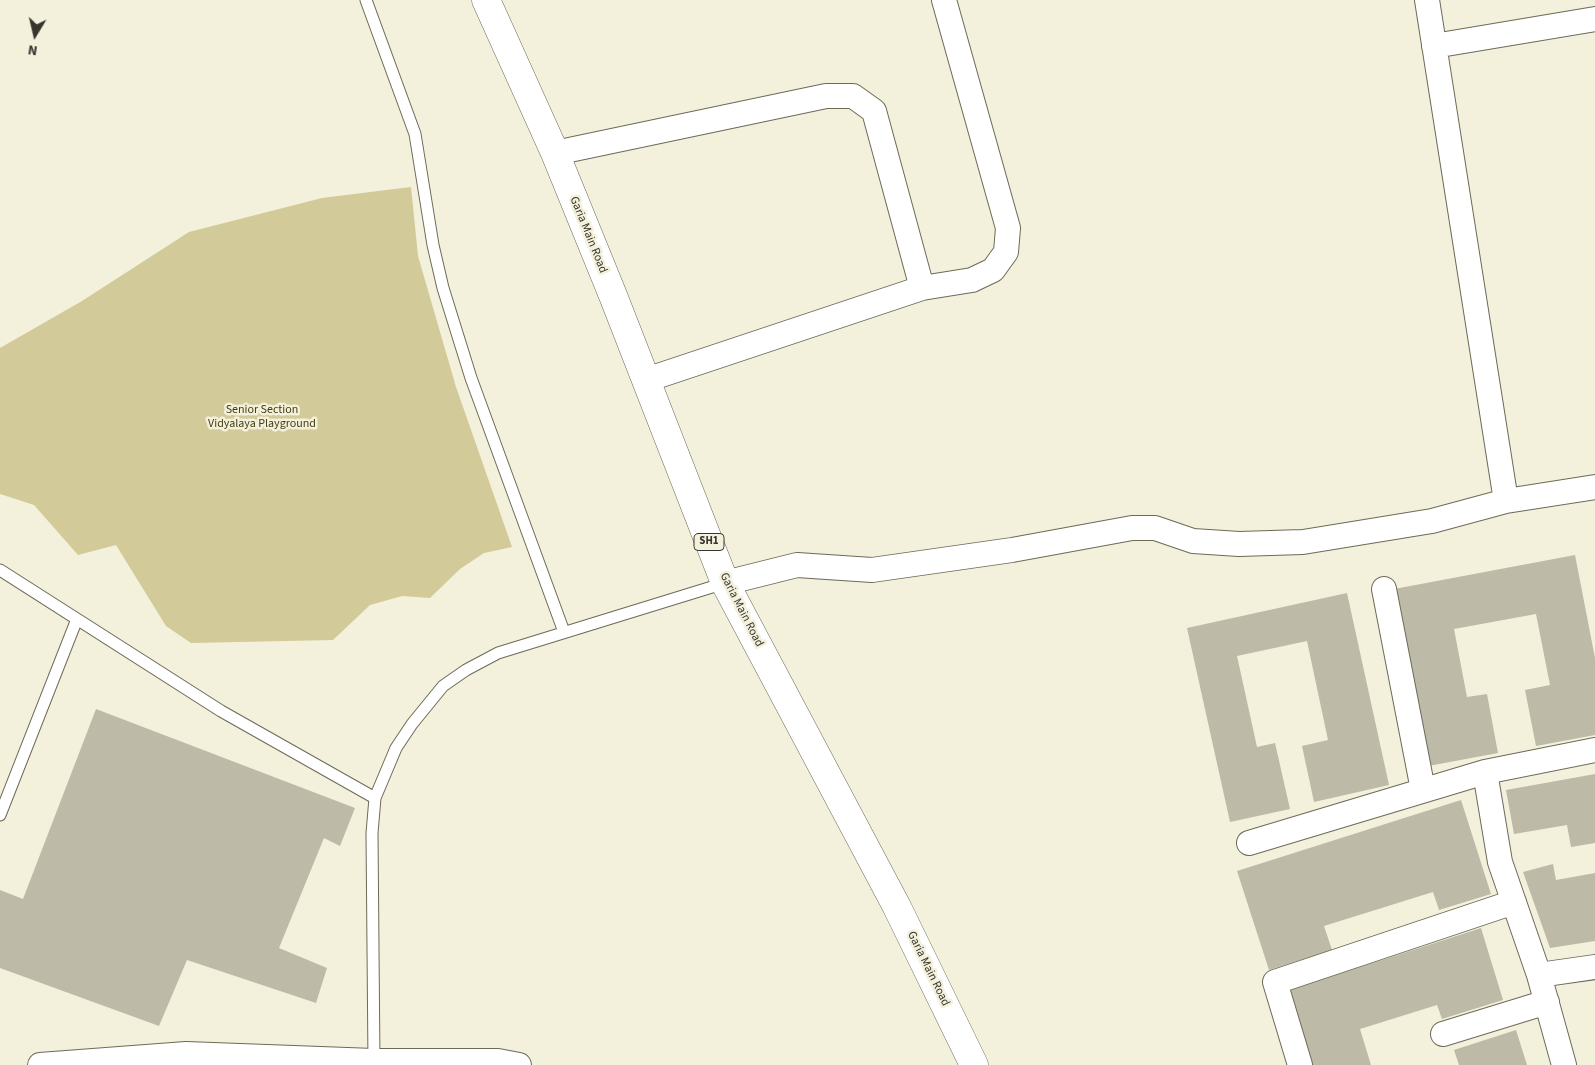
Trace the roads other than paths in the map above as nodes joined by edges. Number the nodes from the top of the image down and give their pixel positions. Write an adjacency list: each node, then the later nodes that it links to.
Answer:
1 (366, 0): 16 (lane)
2 (486, 0): 7 (main road, Garia Main Road / SH1)
3 (944, 0): 8 (street)
4 (1427, 0): 6 (street)
5 (1595, 19): 6 (street)
6 (1434, 46): 11 (street)
7 (555, 153): 8 (street); 9 (main road, Garia Main Road / SH1)
8 (922, 288): 9 (street)
9 (646, 380): 13 (main road, Garia Main Road / SH1)
10 (1595, 487): 11 (street)
11 (1506, 501): 13 (street)
12 (0, 570): 15 (lane)
13 (725, 583): 16 (lane); 29 (main road, Garia Main Road / SH1)
14 (1384, 589): 19 (street)
15 (76, 619): 20 (lane); 21 (lane)
16 (564, 632): 20 (lane)
17 (1595, 750): 18 (street)
18 (1485, 772): 19 (street); 23 (street)
19 (1422, 790): 22 (street)
20 (375, 798): 28 (lane)
21 (0, 815)
22 (1249, 843)
23 (1514, 902): 25 (street); 32 (street)
24 (1595, 967): 25 (street)
25 (1539, 974): 26 (street)
26 (1546, 1002): 27 (street); 33 (street)
27 (1443, 1034)
28 (374, 1063): 30 (street); 31 (street)
29 (972, 1064)
30 (40, 1065)
31 (519, 1065)
32 (1300, 1065)
33 (1564, 1065)

